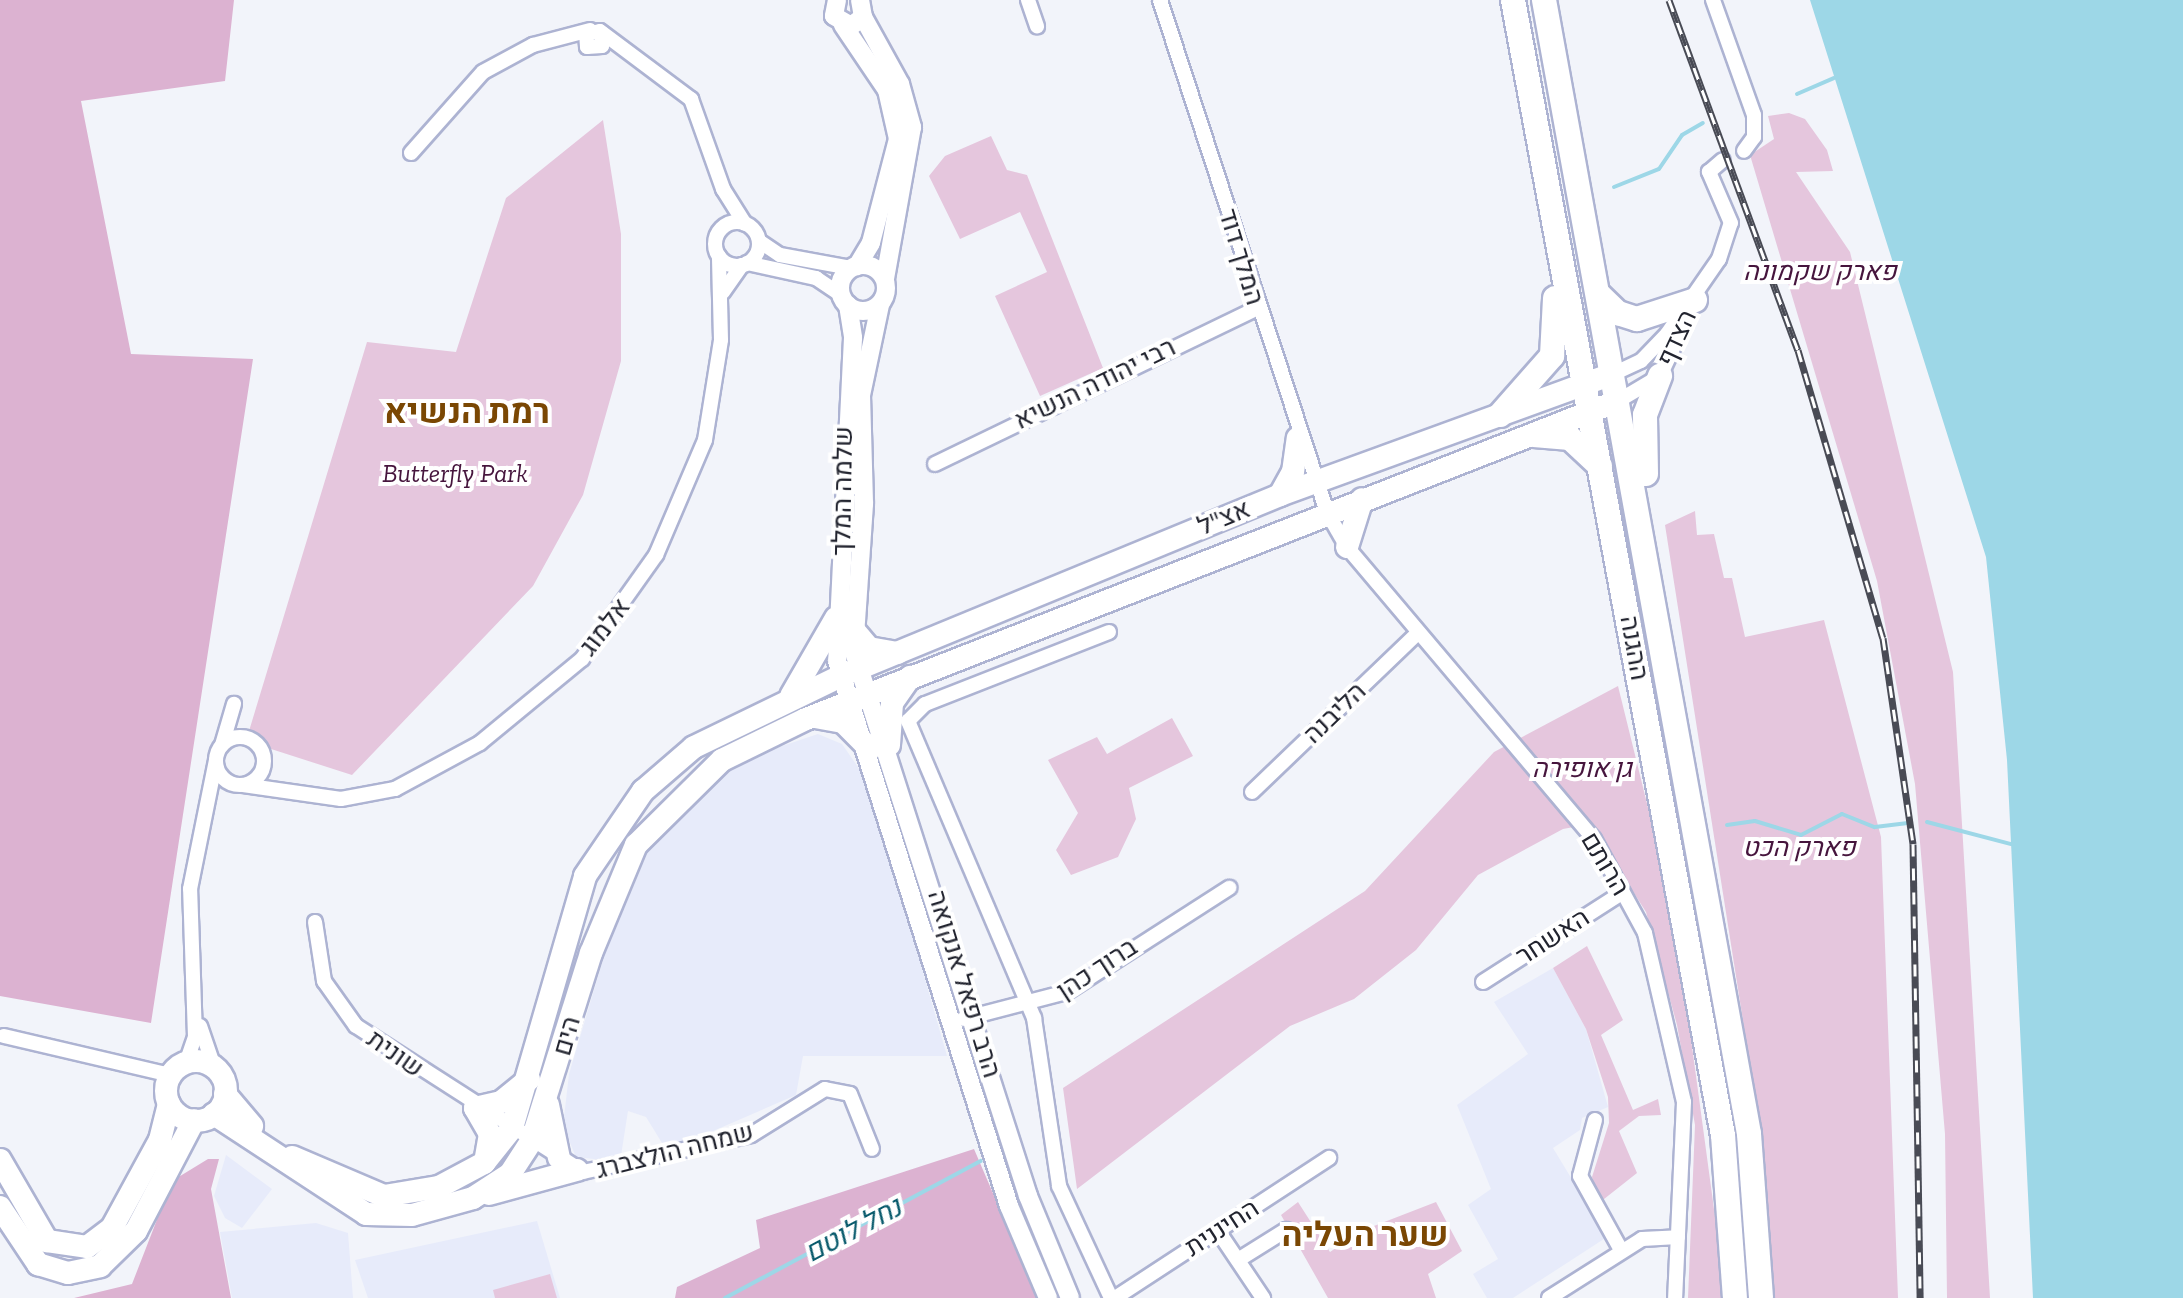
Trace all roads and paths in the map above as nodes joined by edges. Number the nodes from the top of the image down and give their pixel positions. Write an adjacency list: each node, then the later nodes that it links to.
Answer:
1 (1028, 0): 8 (street)
2 (1160, 0): 30 (street, המלך דוד)
3 (1513, 0): 15 (highway, ההגנה)
4 (1544, 0): 26 (highway, ההגנה)
5 (1713, 0): 13 (street)
6 (862, 5): 7 (street); 24 (street)
7 (835, 9): 23 (street)
8 (1037, 26)
9 (596, 32): 10 (street); 11 (street); 12 (street)
10 (553, 40): 11 (street); 14 (street)
11 (592, 49): 12 (street)
12 (636, 53): 17 (street)
13 (1744, 151)
14 (411, 153)
15 (1542, 156): 33 (highway, ההגנה); 36 (highway)
16 (1723, 160): 28 (street, הצדף)
17 (723, 189): 18 (street); 19 (street)
18 (745, 224): 19 (street); 20 (street)
19 (719, 232): 21 (street)
20 (759, 241): 22 (street); 23 (street)
21 (719, 256): 22 (street); 25 (street, אלמוג)
22 (745, 264): 25 (street, אלמוג); 27 (street)
23 (854, 267): 24 (street); 27 (street)
24 (885, 278): 29 (street)
25 (723, 292): 63 (street, אלמוג)
26 (1598, 294): 28 (highway); 31 (highway, ההגנה)
27 (845, 300): 29 (street); 47 (street, שלמה המלך)
28 (1695, 300): 31 (street, הצדף); 32 (street, הצדף)
29 (880, 305): 47 (street, שלמה המלך)
30 (1257, 308): 38 (street, המלך דוד); 39 (street, רבי יהודה הנשיא)
31 (1613, 374): 33 (main road, אצ"ל); 34 (highway, ההגנה)
32 (1660, 376): 34 (street, הצדף); 46 (highway)
33 (1585, 383): 35 (highway, ההגנה); 36 (main road, אצ"ל)
34 (1618, 401): 35 (main road, אצ"ל); 46 (highway, ההגנה)
35 (1590, 412): 37 (main road, אצ"ל); 40 (highway, ההגנה)
36 (1500, 415): 41 (main road, אצ"ל)
37 (1534, 435): 40 (highway); 43 (main road, אצ"ל)
38 (1298, 438): 41 (street, המלך דוד); 42 (main road)
39 (935, 464)
40 (1600, 467): 102 (highway, ההגנה)
41 (1315, 482): 42 (main road, אצ"ל); 44 (street, המלך דוד)
42 (1280, 495): 50 (main road, אצ"ל)
43 (1362, 499): 44 (main road, אצ"ל); 45 (main road)
44 (1327, 512): 45 (street, הרותם); 52 (main road, אצ"ל)
45 (1347, 547): 49 (street, הרותם)
46 (1648, 564): 103 (highway, ההגנה)
47 (845, 623): 50 (main road); 51 (street, שלמה המלך); 54 (main road)
48 (1109, 632): 70 (street, הרב רפאל אנקואה)
49 (1418, 633): 62 (street, הליבנה); 66 (street, הרותם)
50 (899, 653): 51 (main road, אצ"ל)
51 (851, 673): 53 (street, הרב רפאל אנקואה); 54 (main road, הים)
52 (910, 677): 53 (main road, אצ"ל); 58 (main road)
53 (861, 698): 55 (main road, הים); 58 (street, הרב רפאל אנקואה)
54 (788, 700): 76 (main road, הים)
55 (806, 719): 58 (main road); 77 (main road, הים)
56 (251, 740): 57 (street); 57 (street); 60 (street)
57 (222, 745): 59 (street)
58 (879, 747): 71 (street, הרב רפאל אנקואה); 72 (street, הרב רפאל אנקואה)
59 (216, 760): 61 (street); 64 (street)
60 (264, 764): 61 (street); 63 (street, אלמוג)
61 (239, 785): 63 (street, אלמוג); 64 (street)
62 (1252, 792)
63 (303, 794)
64 (202, 818): 69 (street)
65 (1229, 888): 70 (street, ברוך כהן)
66 (1623, 892): 68 (street, האשחר); 93 (street, הרותם)
67 (315, 922): 79 (street, שונית)
68 (1483, 982)
69 (195, 1002): 74 (street); 75 (street)
70 (1030, 1005): 71 (street, ברוך כהן); 98 (street, הרב רפאל אנקואה)
71 (975, 1016): 72 (street, ברוך כהן); 97 (street, הרב רפאל אנקואה)
72 (955, 1021): 96 (street, הרב רפאל אנקואה)
73 (4, 1036): 75 (street)
74 (214, 1067): 75 (main road); 80 (main road)
75 (178, 1069): 78 (main road)
76 (529, 1079): 79 (main road); 82 (main road, הים)
77 (552, 1088): 83 (main road, הים); 88 (main road)
78 (169, 1104): 80 (main road); 86 (main road)
79 (475, 1108): 82 (street, שונית); 87 (main road)
80 (211, 1109): 87 (main road, הים); 89 (main road, הים); 90 (main road)
81 (1595, 1120): 94 (street)
82 (512, 1128): 83 (street, שונית); 87 (main road, הים)
83 (532, 1140): 88 (street, שמחה הולצברג); 89 (main road, הים)
84 (872, 1149): 88 (street, שמחה הולצברג)
85 (1329, 1158): 92 (street, החיננית)
86 (0, 1160)
87 (484, 1163)
88 (568, 1164): 89 (main road)
89 (473, 1198)
90 (0, 1207)
91 (1286, 1230): 95 (street)
92 (1218, 1231): 95 (street); 98 (street, החיננית)
93 (1678, 1237): 94 (street); 101 (street, הרותם)
94 (1621, 1250): 100 (street)
95 (1238, 1260): 99 (street)
96 (1048, 1298)
97 (1070, 1298)
98 (1113, 1298)
99 (1263, 1298)
100 (1549, 1298)
101 (1675, 1298)
102 (1735, 1298)
103 (1761, 1298)

